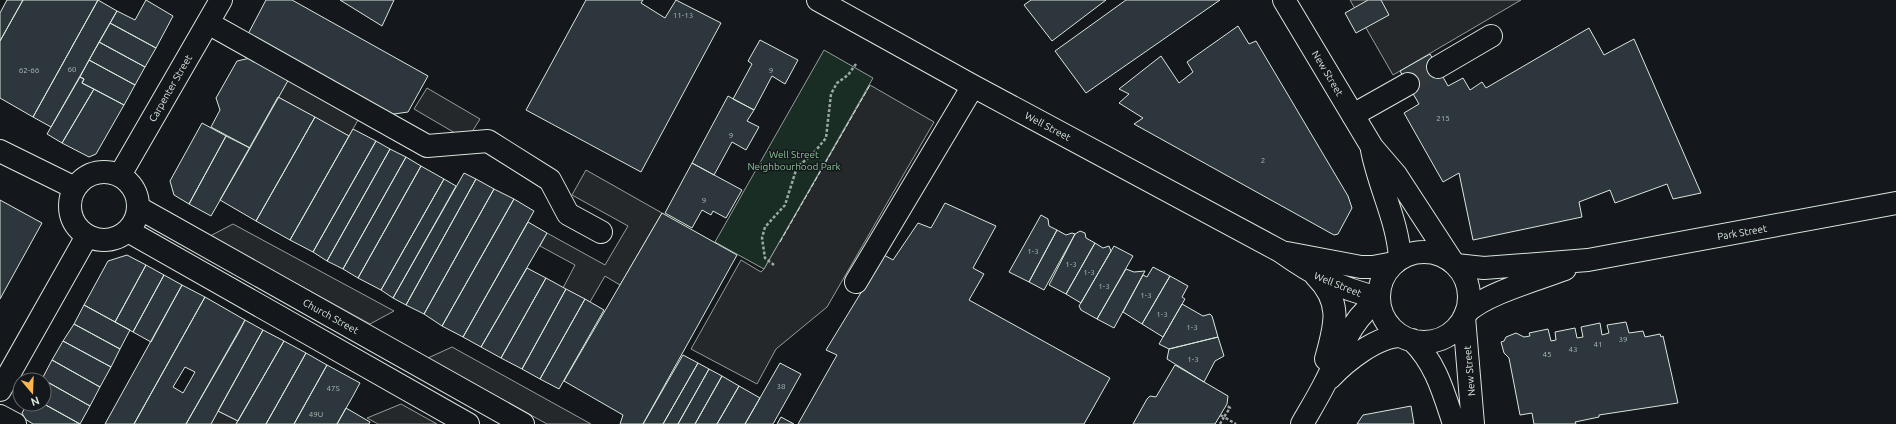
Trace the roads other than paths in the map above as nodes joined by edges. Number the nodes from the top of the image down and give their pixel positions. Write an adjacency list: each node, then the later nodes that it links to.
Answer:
1 (221, 0): 4 (street, Carpenter Street)
2 (818, 0): 8 (street, Well Street)
3 (1284, 0): 9 (street, New Street)
4 (208, 23): 12 (street, Carpenter Street); 17 (street)
5 (1491, 36): 6 (street)
6 (1438, 67)
7 (1408, 84): 9 (street)
8 (974, 86): 19 (street, Well Street); 24 (street)
9 (1353, 115): 10 (street, New Street)
10 (1372, 147): 21 (street, New Street); 22 (street, New Street)
11 (0, 151): 13 (street)
12 (120, 175): 13 (street); 15 (street)
13 (75, 188): 18 (street)
14 (1896, 203): 20 (street, Park Street)
15 (139, 208): 16 (street); 33 (street, Church Street)
16 (128, 231): 18 (street); 32 (street)
17 (601, 232)
18 (87, 236): 28 (street)
19 (1280, 251): 21 (street, Well Street); 23 (street, Well Street)
20 (1588, 260): 22 (street, Park Street); 26 (street, Park Street)
21 (1397, 261): 22 (street); 25 (street)
22 (1454, 263): 26 (street)
23 (1316, 276): 25 (street, Well Street); 29 (street)
24 (856, 282)
25 (1379, 300): 27 (street); 29 (street)
26 (1465, 315): 27 (street); 36 (street, New Street)
27 (1407, 338): 29 (street); 35 (street)
28 (0, 390)
29 (1320, 392): 34 (street)
30 (0, 416): 31 (street)
31 (15, 424)
32 (468, 424)
33 (523, 424)
34 (1302, 424)
35 (1454, 424)
36 (1473, 424)

